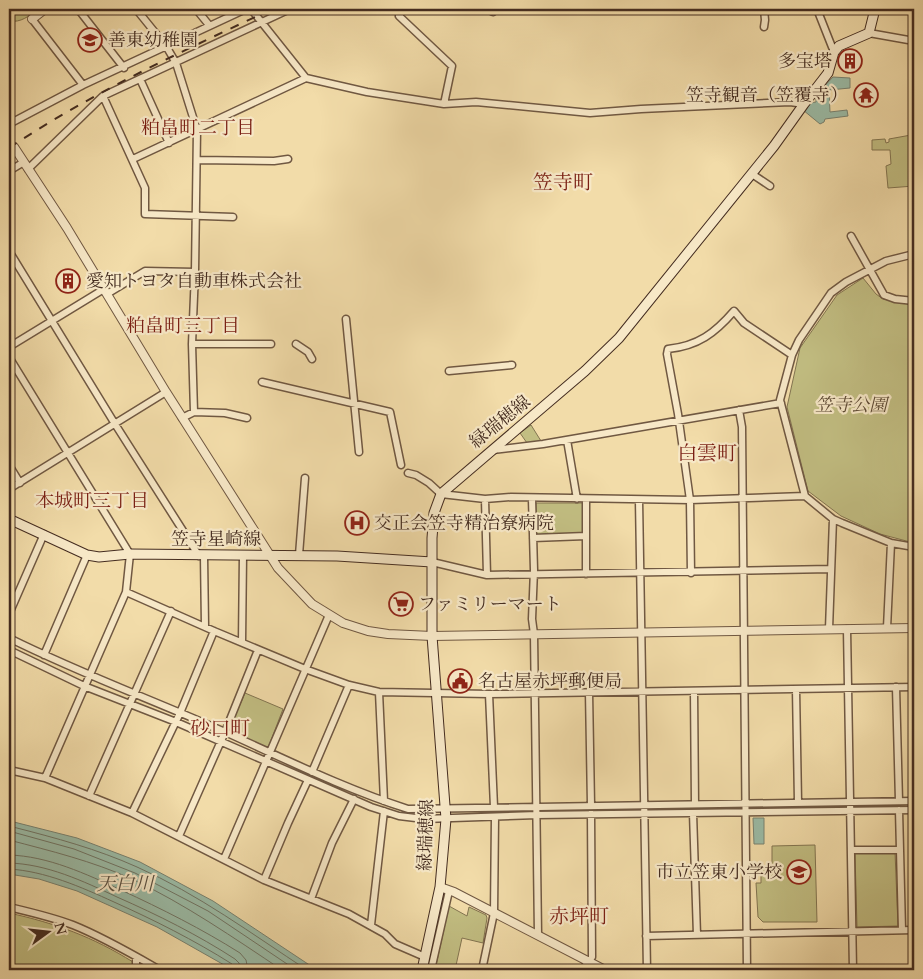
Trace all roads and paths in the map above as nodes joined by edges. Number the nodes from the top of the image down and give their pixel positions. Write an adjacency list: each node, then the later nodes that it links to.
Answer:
1 (45, 9): 12 (street)
2 (78, 9): 21 (street)
3 (136, 9): 18 (street)
4 (196, 9): 14 (street)
5 (246, 9): 14 (street)
6 (251, 9): 13 (street)
7 (290, 9): 13 (street)
8 (403, 9): 26 (street)
9 (764, 9): 15 (street)
10 (816, 9): 19 (street)
11 (875, 9): 16 (main road)
12 (32, 19): 24 (street)
13 (261, 22): 20 (street); 22 (street)
14 (209, 25): 18 (street)
15 (764, 27)
16 (869, 33): 17 (street); 19 (main road)
17 (914, 41)
18 (166, 46): 20 (street); 21 (street)
19 (834, 52): 27 (main road, 緑瑞穂線)
20 (176, 63): 23 (street); 29 (street)
21 (124, 68): 24 (street)
22 (306, 78): 26 (street); 29 (street)
23 (140, 79): 25 (street); 30 (street)
24 (83, 85): 28 (street)
25 (103, 96): 32 (street); 35 (street)
26 (444, 104): 27 (street)
27 (804, 104): 37 (main road, 緑瑞穂線)
28 (9, 124)
29 (197, 130): 30 (street); 34 (street)
30 (168, 143): 32 (street)
31 (14, 147): 35 (street)
32 (133, 159): 39 (street)
33 (288, 159): 34 (street)
34 (197, 160): 39 (street)
35 (26, 165): 36 (street); 46 (street)
36 (9, 171)
37 (752, 174): 38 (street); 70 (main road, 緑瑞穂線)
38 (770, 186)
39 (196, 214): 40 (street); 45 (street)
40 (233, 217)
41 (851, 236): 44 (street)
42 (9, 250): 49 (street)
43 (914, 254): 44 (street)
44 (869, 270): 47 (street); 54 (street)
45 (195, 272): 46 (street); 50 (street)
46 (105, 291): 49 (street); 60 (street)
47 (914, 301)
48 (346, 319): 62 (street)
49 (51, 320): 53 (street); 68 (street)
50 (192, 344): 51 (street); 64 (street)
51 (271, 344)
52 (296, 344): 56 (street)
53 (9, 347)
54 (792, 355): 61 (street); 67 (street)
55 (9, 357): 71 (street)
56 (312, 359)
57 (512, 365): 58 (street)
58 (449, 371)
59 (262, 382): 62 (street)
60 (166, 392): 65 (street); 68 (street)
61 (781, 403): 63 (street); 80 (street)
62 (355, 405): 72 (street); 74 (street)
63 (739, 410): 67 (street); 81 (street)
64 (194, 412): 65 (street); 66 (street)
65 (182, 418): 98 (street)
66 (247, 418)
67 (679, 421): 69 (street); 87 (street)
68 (115, 424): 71 (street); 100 (street)
69 (567, 440): 70 (street); 84 (street)
70 (492, 450): 79 (main road, 緑瑞穂線)
71 (68, 452): 77 (street); 95 (street)
72 (359, 452)
73 (9, 465): 77 (street)
74 (401, 465)
75 (408, 473): 79 (street)
76 (304, 478): 99 (street)
77 (20, 483): 78 (street)
78 (9, 489)
79 (441, 494): 82 (street); 101 (main road, 緑瑞穂線)
80 (806, 496): 81 (street); 88 (street)
81 (743, 498): 87 (street); 103 (street)
82 (485, 499): 83 (street); 107 (street)
83 (532, 499): 84 (street); 92 (street)
84 (577, 499): 85 (street)
85 (586, 500): 86 (street); 91 (street)
86 (639, 500): 87 (street); 106 (street)
87 (690, 500): 104 (street)
88 (833, 518): 93 (street); 102 (street)
89 (9, 519): 90 (main road, 笠寺星崎線)
90 (44, 534): 96 (main road, 笠寺星崎線); 111 (street)
91 (586, 536): 92 (street); 105 (street)
92 (533, 538): 108 (street)
93 (891, 543): 94 (street); 114 (street)
94 (914, 547)
95 (130, 554): 96 (main road, 笠寺星崎線); 100 (main road, 笠寺星崎線); 109 (street)
96 (86, 555): 127 (street)
97 (243, 555): 98 (main road, 笠寺星崎線); 100 (main road, 笠寺星崎線); 124 (street)
98 (270, 555): 99 (main road, 笠寺星崎線); 112 (street)
99 (299, 555): 101 (main road, 笠寺星崎線)
100 (202, 556): 113 (street)
101 (432, 562): 107 (street); 122 (main road, 緑瑞穂線)
102 (831, 569): 103 (street); 116 (street)
103 (743, 572): 104 (street); 118 (street)
104 (691, 573): 106 (street)
105 (586, 574): 106 (street); 108 (street)
106 (641, 574): 120 (street)
107 (487, 575): 108 (street)
108 (533, 575): 121 (street)
109 (126, 592): 110 (street); 129 (street)
110 (171, 611): 113 (street); 142 (street)
111 (9, 614)
112 (329, 615): 122 (street); 128 (street)
113 (205, 626): 119 (street)
114 (887, 628): 115 (street); 117 (street)
115 (914, 628)
116 (829, 629): 117 (street); 118 (street)
117 (847, 629): 134 (street)
118 (744, 631): 120 (street); 136 (street)
119 (214, 632): 124 (street); 146 (street)
120 (642, 632): 121 (street); 137 (street)
121 (534, 634): 122 (street); 141 (street)
122 (432, 636): 143 (main road, 緑瑞穂線)
123 (9, 638): 127 (street)
124 (242, 642): 126 (street)
125 (9, 650): 130 (street)
126 (258, 650): 128 (street); 148 (street)
127 (44, 655): 129 (street)
128 (306, 669): 131 (street); 150 (street)
129 (89, 675): 130 (street); 142 (street)
130 (84, 686): 145 (street); 154 (street)
131 (348, 686): 139 (street); 153 (street)
132 (896, 687): 133 (street); 134 (street); 159 (street)
133 (914, 687)
134 (848, 688): 135 (street); 162 (street)
135 (796, 689): 136 (street); 161 (street)
136 (744, 690): 138 (street); 163 (street)
137 (643, 691): 138 (street); 140 (street); 164 (street)
138 (694, 691): 165 (street)
139 (379, 692): 143 (street); 158 (street)
140 (589, 692): 141 (street); 166 (street)
141 (535, 693): 144 (street); 168 (street)
142 (136, 694): 145 (street); 146 (street)
143 (438, 694): 144 (street); 169 (main road, 緑瑞穂線)
144 (489, 694): 167 (street)
145 (130, 703): 147 (street); 156 (street)
146 (180, 713): 147 (street); 148 (street)
147 (176, 722): 149 (street); 175 (street)
148 (225, 732): 149 (street); 150 (street)
149 (221, 742): 151 (street); 182 (street)
150 (270, 753): 151 (street); 153 (street)
151 (266, 762): 155 (street); 185 (street)
152 (10, 768): 154 (street)
153 (312, 772): 158 (street)
154 (45, 778): 156 (street)
155 (308, 780): 157 (street); 186 (street)
156 (90, 796): 175 (street)
157 (354, 799): 172 (street); 189 (street)
158 (384, 801): 169 (street)
159 (899, 801): 160 (street); 162 (street)
160 (914, 801)
161 (798, 802): 162 (street); 163 (street)
162 (850, 802): 173 (street)
163 (744, 803): 165 (street); 174 (street)
164 (645, 804): 165 (street); 166 (street); 178 (street)
165 (695, 804)
166 (591, 805): 168 (street)
167 (494, 807): 168 (street); 169 (street)
168 (537, 807): 179 (street)
169 (445, 808): 181 (main road, 緑瑞穂線)
170 (899, 810): 171 (street); 173 (street); 184 (street)
171 (914, 810)
172 (384, 811): 181 (street); 192 (street)
173 (850, 811): 174 (street); 183 (street)
174 (744, 812): 176 (street); 196 (street)
175 (132, 813): 182 (street)
176 (693, 813): 178 (street); 198 (street)
177 (591, 814): 178 (street); 179 (street); 202 (street)
178 (645, 814): 199 (street)
179 (537, 815): 180 (street); 197 (street)
180 (494, 816): 181 (street); 191 (street)
181 (446, 819): 187 (main road, 緑瑞穂線)
182 (178, 836): 185 (street)
183 (851, 850): 184 (street); 195 (street)
184 (900, 850): 193 (street)
185 (224, 859): 186 (street)
186 (264, 880): 189 (street)
187 (440, 887): 188 (street); 200 (main road, 緑瑞穂線)
188 (449, 891): 191 (street); 206 (street)
189 (311, 899): 192 (street)
190 (9, 907): 201 (street)
191 (494, 913): 197 (street); 207 (street)
192 (371, 925): 200 (street)
193 (902, 930): 194 (street); 195 (street)
194 (914, 930)
195 (852, 932): 196 (street); 212 (street)
196 (746, 934): 198 (street); 211 (street)
197 (538, 935): 202 (street)
198 (697, 935): 199 (street)
199 (646, 936): 210 (street)
200 (425, 956): 205 (main road, 緑瑞穂線)
201 (136, 957): 203 (street); 204 (street)
202 (589, 962): 208 (street); 209 (street)
203 (136, 970)
204 (160, 970)
205 (422, 970)
206 (431, 970)
207 (482, 970)
208 (582, 970)
209 (605, 970)
210 (647, 970)
211 (747, 970)
212 (853, 970)

